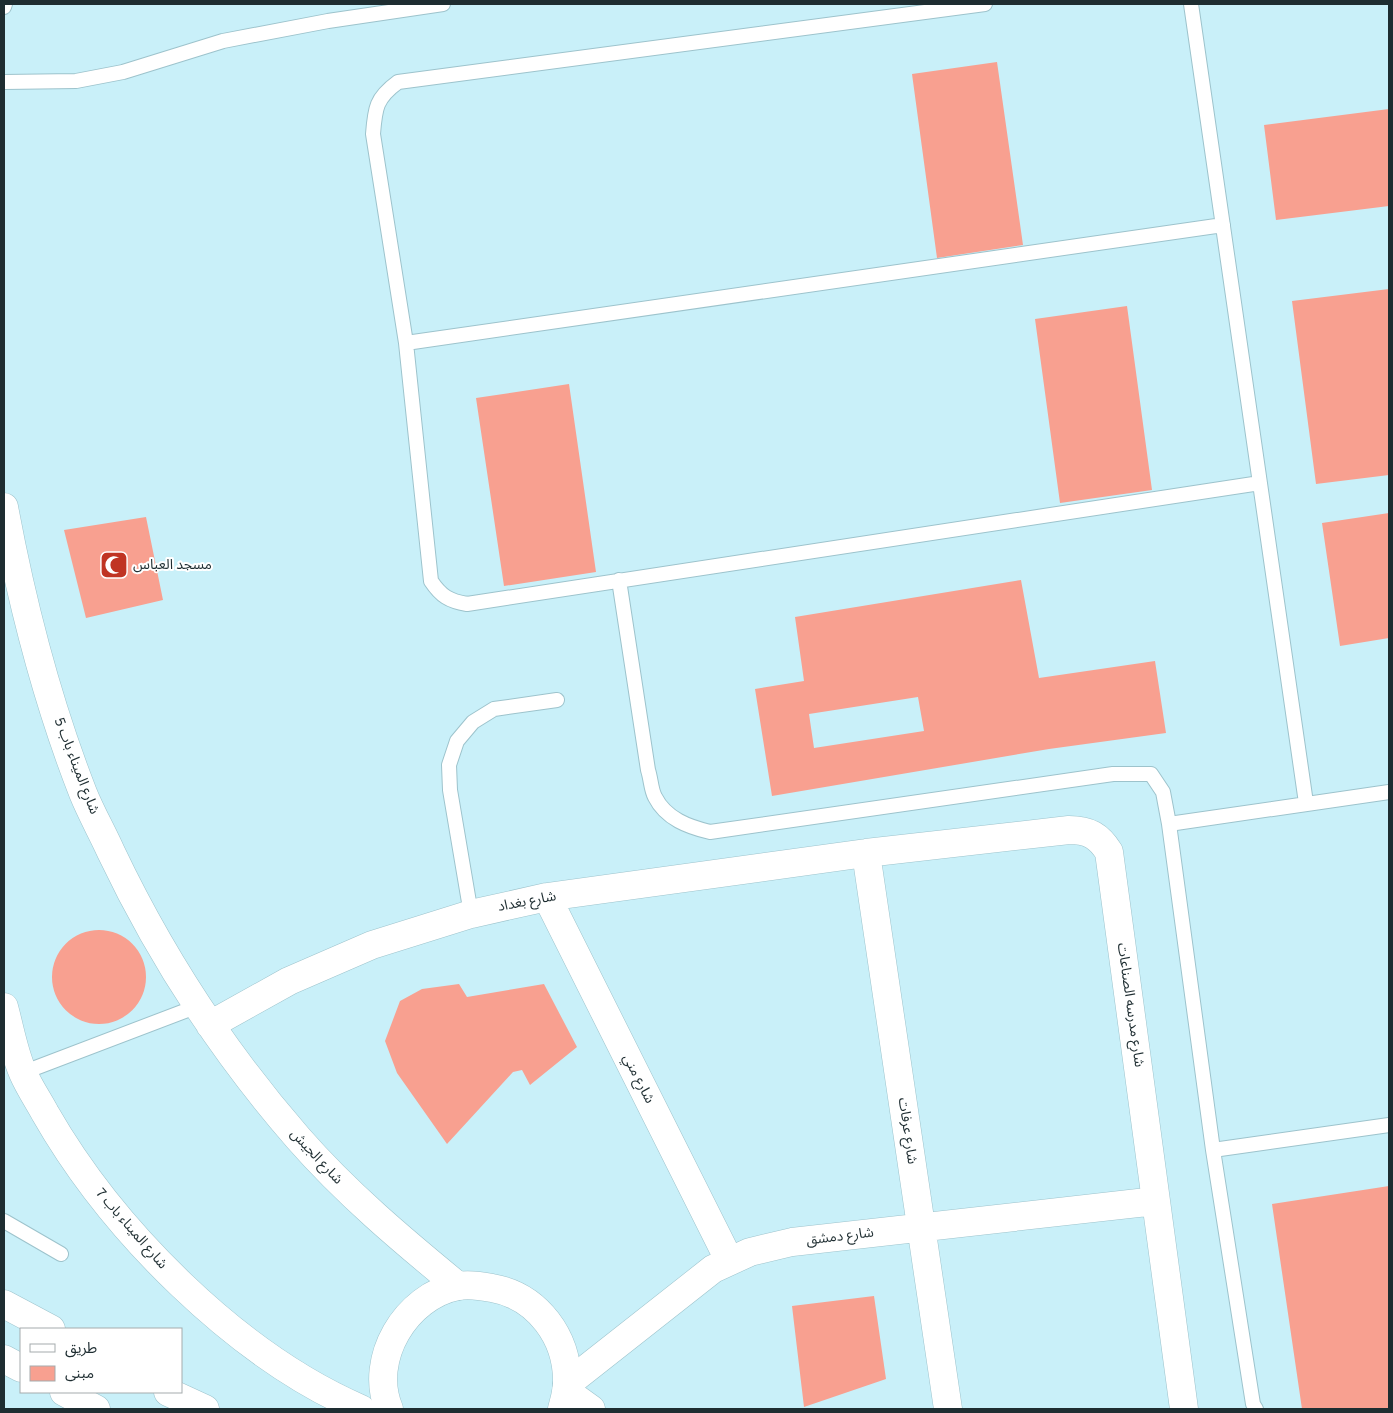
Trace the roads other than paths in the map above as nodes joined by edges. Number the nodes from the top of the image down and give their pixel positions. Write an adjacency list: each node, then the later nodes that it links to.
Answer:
1 (5, 4): 5 (lane)
2 (443, 4): 6 (lane)
3 (985, 4): 8 (lane)
4 (1192, 4): 7 (lane)
5 (4, 7)
6 (4, 82)
7 (1223, 225): 8 (lane); 9 (lane)
8 (406, 343): 11 (lane)
9 (1260, 483): 11 (lane); 14 (lane)
10 (4, 507): 20 (street, شارع الميناء باب 5)
11 (619, 580): 15 (lane)
12 (557, 700): 18 (lane)
13 (1389, 792): 14 (lane)
14 (1306, 804): 15 (lane)
15 (1168, 824): 23 (lane)
16 (866, 853): 17 (street, شارع بغداد); 24 (street, شارع مدرسه الصناعات); 26 (street, شارع عرفات)
17 (547, 897): 18 (street, شارع بغداد); 28 (street, شارع مني)
18 (471, 914): 20 (street, شارع بغداد)
19 (4, 1007): 21 (street, شارع الميناء باب 7)
20 (204, 1015): 21 (lane); 29 (street, شارع الجيش)
21 (22, 1072): 39 (street, شارع الميناء باب 7)
22 (1389, 1124): 23 (lane)
23 (1213, 1150): 44 (lane)
24 (1156, 1201): 26 (street, شارع دمشق); 43 (street, شارع مدرسه الصناعات)
25 (4, 1222): 27 (lane)
26 (921, 1228): 28 (street, شارع دمشق); 42 (street, شارع عرفات)
27 (61, 1254)
28 (729, 1260): 36 (street, شارع دمشق)
29 (458, 1286): 36 (street); 40 (street)
30 (4, 1304): 31 (street)
31 (49, 1328)
32 (4, 1358): 33 (street)
33 (20, 1367)
34 (66, 1393): 37 (street)
35 (170, 1393): 38 (street)
36 (565, 1394): 41 (street)
37 (96, 1409)
38 (205, 1409)
39 (361, 1409)
40 (389, 1409)
41 (591, 1409)
42 (948, 1409)
43 (1184, 1409)
44 (1256, 1409)

